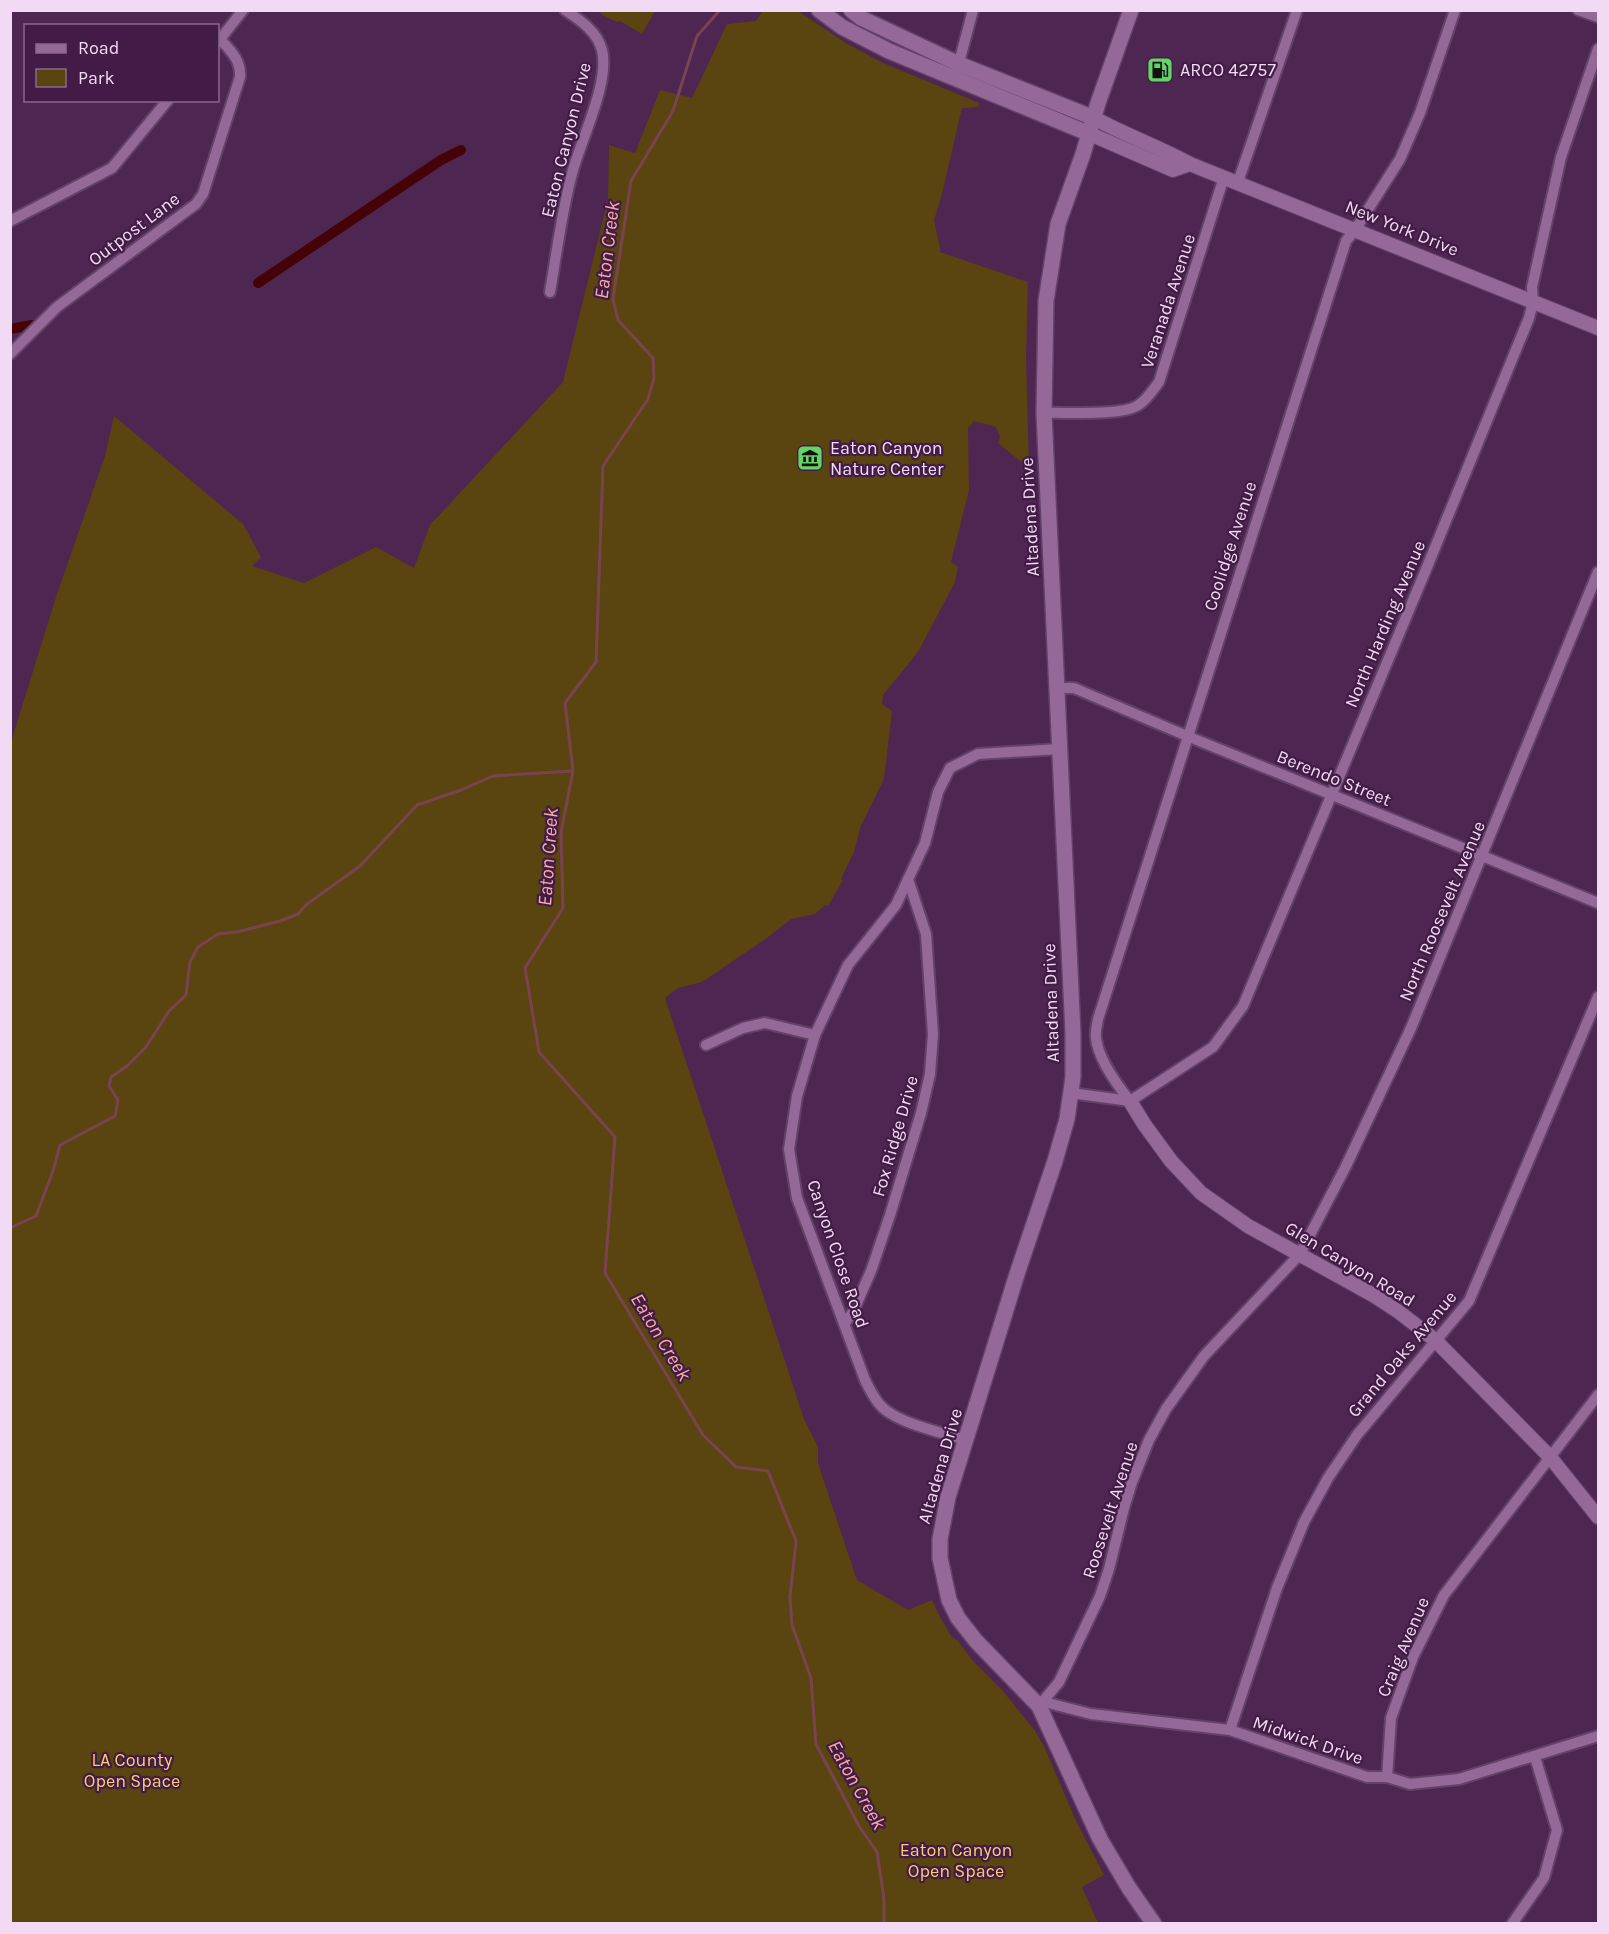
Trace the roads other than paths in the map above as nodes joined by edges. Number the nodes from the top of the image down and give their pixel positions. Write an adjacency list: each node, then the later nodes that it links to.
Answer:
1 (243, 10): 11 (street)
2 (565, 10): 23 (street, Eaton Canyon Drive)
3 (819, 10): 14 (main road, New York Drive)
4 (851, 10): 13 (main road, New York Drive)
5 (973, 10): 13 (street)
6 (1131, 10): 16 (main road, Altadena Drive)
7 (1297, 10): 20 (street)
8 (1455, 10): 22 (street, Coolidge Avenue)
9 (1578, 10): 10 (street)
10 (1599, 17)
11 (219, 40): 26 (street, Outpost Lane)
12 (1599, 49): 24 (street, North Harding Avenue)
13 (959, 64): 14 (street); 16 (main road, New York Drive)
14 (954, 79): 17 (main road, New York Drive)
15 (166, 102): 21 (street)
16 (1094, 118): 17 (main road, Altadena Drive); 18 (street, New York Drive)
17 (1090, 134): 18 (street, New York Drive); 27 (main road, Altadena Drive)
18 (1190, 164): 19 (street, New York Drive)
19 (1224, 177): 20 (street, New York Drive); 27 (street, Veranada Avenue)
20 (1238, 182): 22 (street, New York Drive)
21 (10, 221)
22 (1355, 230): 24 (street, New York Drive); 30 (street, Coolidge Avenue)
23 (550, 292)
24 (1533, 302): 25 (street, New York Drive); 32 (street, North Harding Avenue)
25 (1599, 328)
26 (10, 354)
27 (1044, 413): 29 (main road, Altadena Drive)
28 (1599, 573): 33 (street, North Roosevelt Avenue)
29 (1057, 688): 30 (street, Berendo Street); 31 (main road, Altadena Drive)
30 (1187, 736): 32 (street, Berendo Street); 40 (street, Coolidge Avenue)
31 (1059, 749): 34 (street, Canyon Close Road); 39 (main road, Altadena Drive)
32 (1332, 795): 33 (street, Berendo Street); 40 (street, North Harding Avenue)
33 (1482, 856): 35 (street, Berendo Street); 41 (street, North Roosevelt Avenue)
34 (908, 879): 37 (street, Canyon Close Road); 42 (street, Fox Ridge Drive)
35 (1599, 903)
36 (1599, 998): 43 (street, Grand Oaks Avenue)
37 (815, 1035): 38 (street); 42 (street, Canyon Close Road)
38 (706, 1045)
39 (1071, 1093): 40 (street); 45 (main road, Altadena Drive)
40 (1130, 1101): 41 (street, Glen Canyon Road)
41 (1300, 1254): 43 (street, Glen Canyon Road); 48 (street, Roosevelt Avenue)
42 (845, 1323): 45 (street, Canyon Close Road)
43 (1435, 1340): 46 (street, Glen Canyon Road); 49 (street, Grand Oaks Avenue)
44 (1599, 1395): 46 (street, Craig Avenue)
45 (966, 1440): 48 (main road, Altadena Drive)
46 (1550, 1457): 47 (street, Glen Canyon Road); 52 (street, Craig Avenue)
47 (1599, 1517)
48 (1039, 1706): 49 (street, Midwick Drive); 53 (main road, Altadena Drive)
49 (1230, 1730): 52 (street, Midwick Drive)
50 (1599, 1736): 51 (street, Midwick Drive)
51 (1535, 1757): 52 (street, Midwick Drive); 54 (street)
52 (1387, 1777)
53 (1154, 1923)
54 (1512, 1923)

